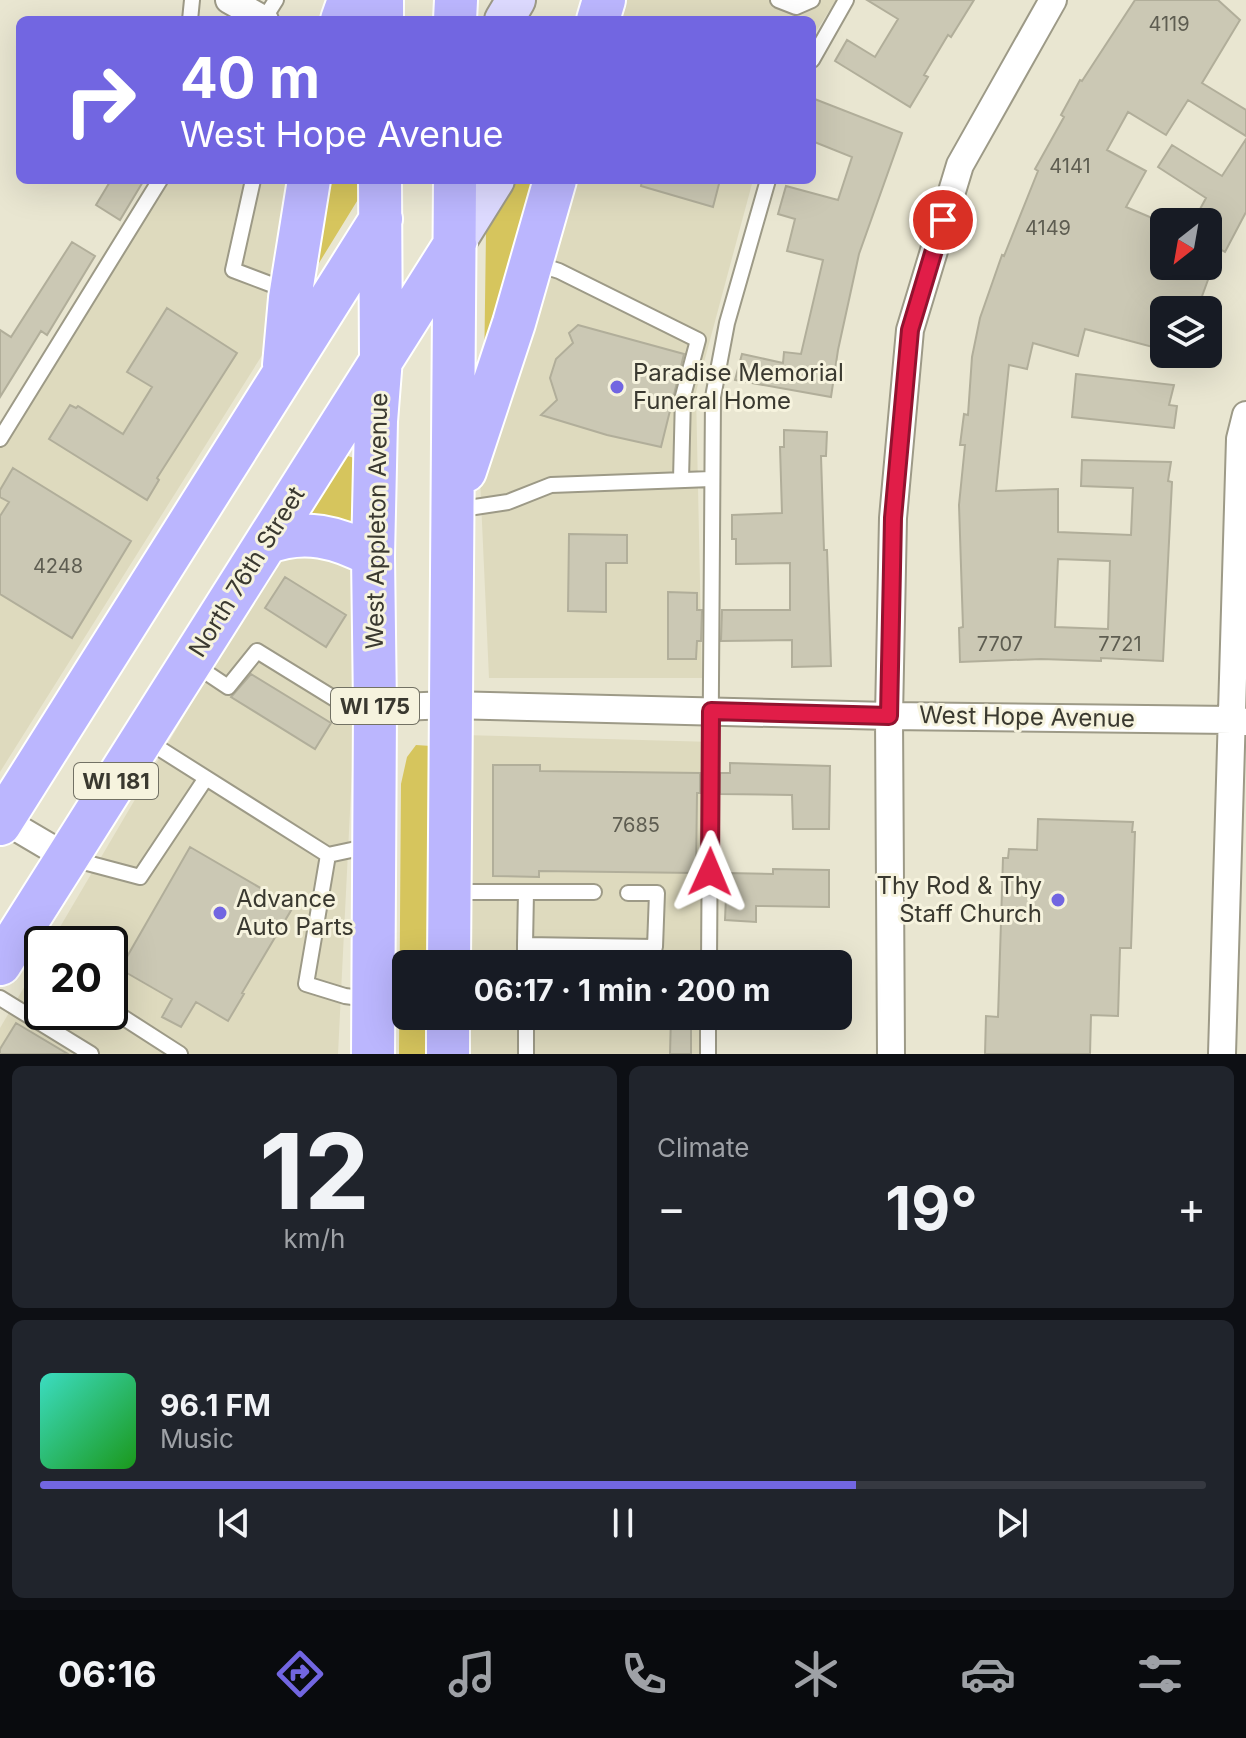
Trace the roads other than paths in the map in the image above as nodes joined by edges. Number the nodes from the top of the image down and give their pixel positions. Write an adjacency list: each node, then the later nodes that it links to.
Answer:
1 (229, 0): 6 (street)
2 (778, 0): 3 (lane)
3 (812, 0)
4 (846, 0): 7 (lane)
5 (1053, 0): 34 (street)
6 (258, 16)
7 (816, 53)
8 (158, 184): 24 (lane)
9 (252, 184): 20 (lane)
10 (308, 184): 20 (main road)
11 (380, 184): 17 (main road, West Appleton Avenue / WI 175)
12 (403, 184): 17 (main road, WI 181)
13 (455, 184): 18 (main road, WI 175)
14 (492, 184): 18 (main road, North 76th Street / WI 181)
15 (554, 184): 19 (main road)
16 (767, 184): 25 (lane)
17 (379, 223): 21 (main road, West Appleton Avenue / WI 175); 22 (main road, WI 181)
18 (455, 244): 21 (main road, North 76th Street / WI 181); 27 (main road, WI 175)
19 (531, 262): 26 (lane); 27 (main road)
20 (291, 288): 22 (main road)
21 (381, 358): 28 (main road, North 76th Street / WI 181); 29 (main road, West Appleton Avenue / WI 175)
22 (283, 372): 38 (main road, WI 181)
23 (1246, 415): 35 (street)
24 (0, 439)
25 (711, 479): 26 (lane); 33 (lane)
26 (681, 480): 27 (lane)
27 (452, 510): 31 (main road, WI 175)
28 (266, 543): 29 (main road); 30 (main road, North 76th Street / WI 181)
29 (373, 556): 32 (main road, West Appleton Avenue / WI 175)
30 (191, 662): 32 (lane); 36 (main road, North 76th Street / WI 181)
31 (449, 705): 32 (street, West Hope Avenue); 33 (street, West Hope Avenue); 42 (main road, WI 175)
32 (375, 708): 39 (main road, West Appleton Avenue / WI 175)
33 (711, 711): 34 (street, West Hope Avenue); 49 (lane)
34 (889, 716): 35 (street, West Hope Avenue); 63 (street)
35 (1239, 721): 64 (street)
36 (143, 738): 37 (lane); 41 (main road, North 76th Street / WI 181)
37 (206, 778): 40 (lane); 41 (lane)
38 (1, 821): 41 (street)
39 (375, 845): 40 (lane); 52 (main road, West Appleton Avenue / WI 175)
40 (328, 855): 52 (lane)
41 (68, 858): 50 (main road, North 76th Street / WI 181)
42 (449, 892): 43 (lane); 47 (main road, WI 175)
43 (526, 892): 44 (lane); 46 (lane)
44 (594, 892)
45 (628, 893): 46 (lane)
46 (525, 945): 48 (lane)
47 (449, 950)
48 (525, 950)
49 (709, 950)
50 (0, 964)
51 (0, 998): 57 (lane)
52 (374, 999): 59 (main road, West Appleton Avenue / WI 175)
53 (128, 1021): 58 (lane)
54 (448, 1030): 60 (main road)
55 (526, 1030): 61 (lane)
56 (708, 1030): 62 (lane)
57 (91, 1054)
58 (180, 1054)
59 (373, 1054)
60 (448, 1054)
61 (526, 1054)
62 (708, 1054)
63 (891, 1054)
64 (1222, 1054)

